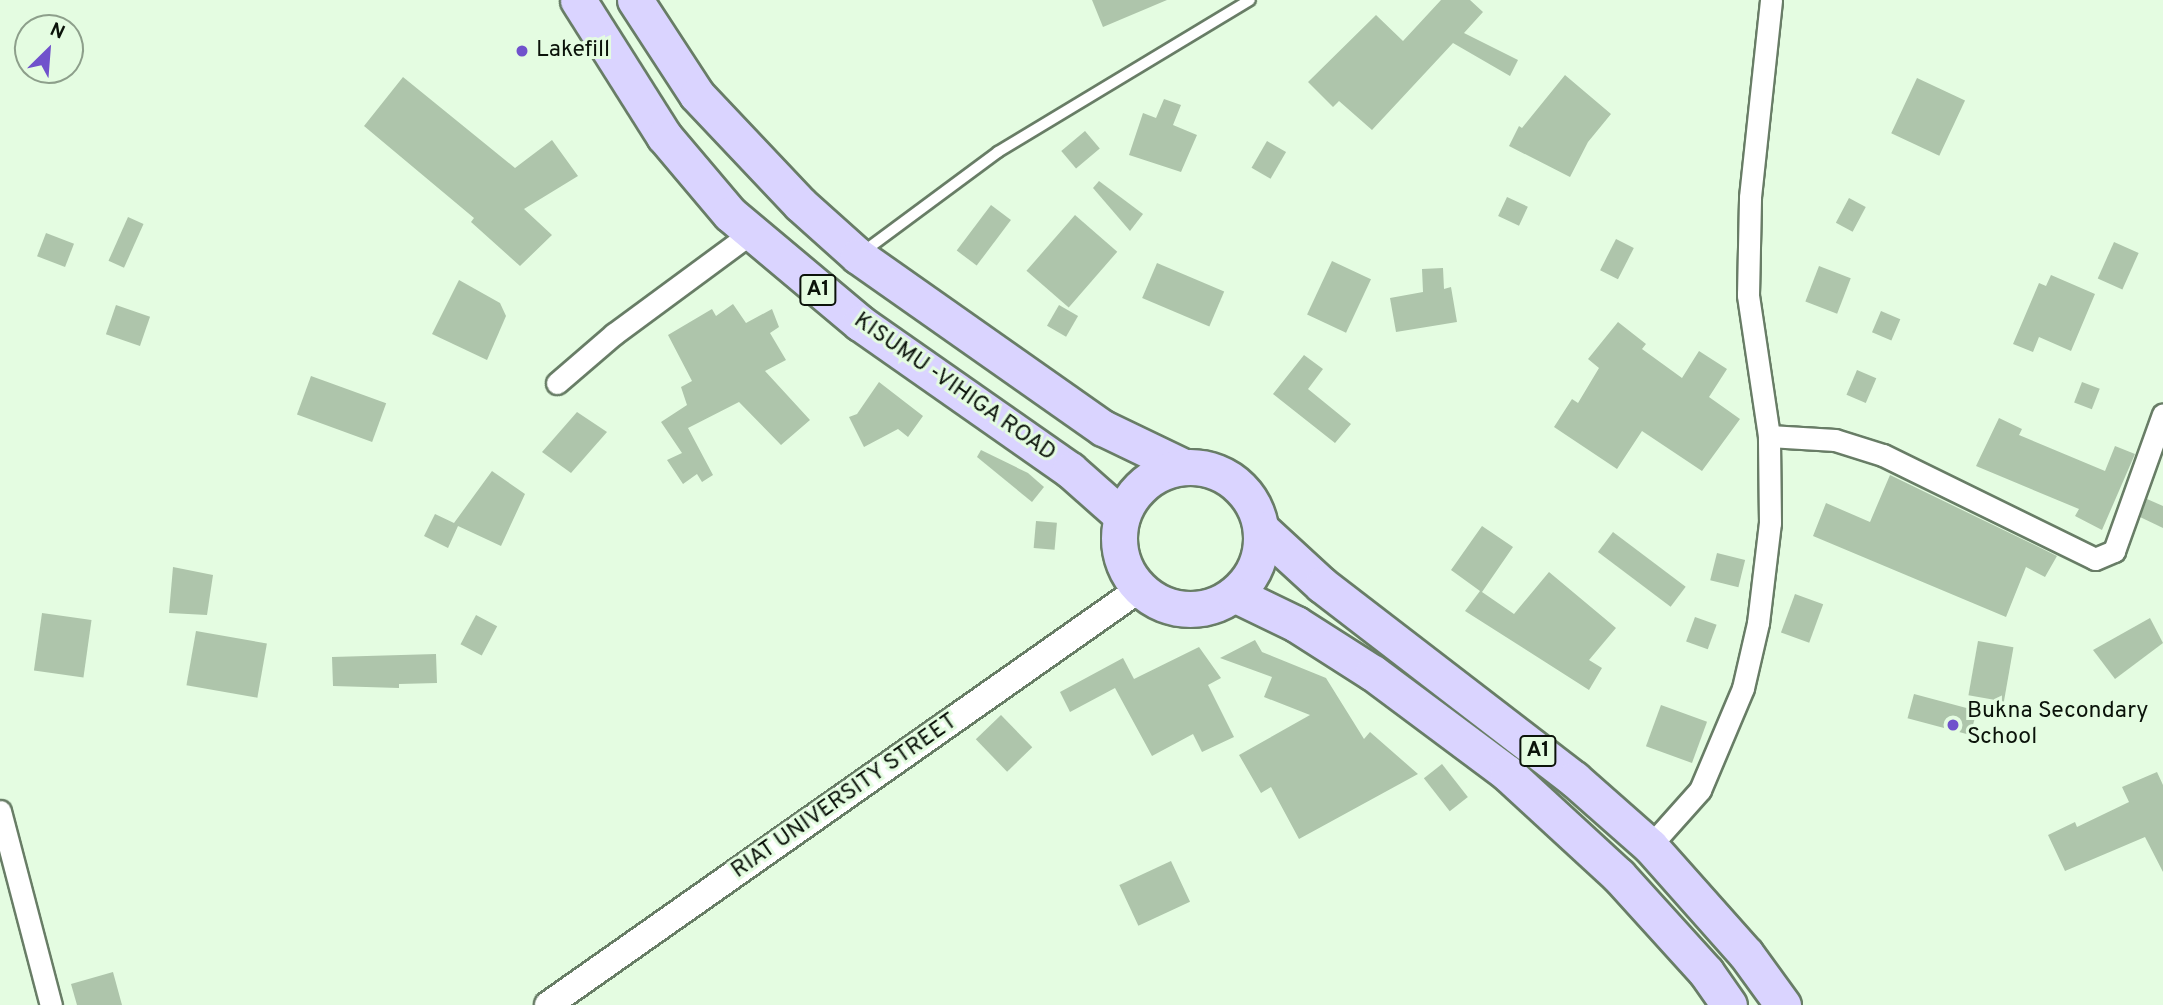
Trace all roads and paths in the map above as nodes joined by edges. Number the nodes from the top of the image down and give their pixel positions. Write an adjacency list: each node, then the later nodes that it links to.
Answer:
1 (578, 0): 5 (highway, KISUMU -VIHIGA ROAD / A1)
2 (635, 0): 6 (highway, A1)
3 (1250, 0): 6 (lane)
4 (1771, 0): 9 (street)
5 (751, 233): 7 (street); 11 (highway, KISUMU -VIHIGA ROAD / A1)
6 (858, 256): 10 (highway, A1)
7 (557, 383)
8 (2163, 414): 9 (street)
9 (1769, 436): 16 (street)
10 (1184, 467): 11 (highway, A1); 12 (highway, A1)
11 (1122, 516): 13 (highway, A1)
12 (1261, 529): 14 (highway); 16 (highway, A1)
13 (1141, 588): 14 (highway, A1); 18 (street, RIAT UNIVERSITY STREET)
14 (1234, 594): 19 (highway, A1)
15 (0, 811): 17 (street)
16 (1650, 846): 20 (highway, A1)
17 (51, 1005)
18 (548, 1005)
19 (1729, 1005)
20 (1783, 1005)

